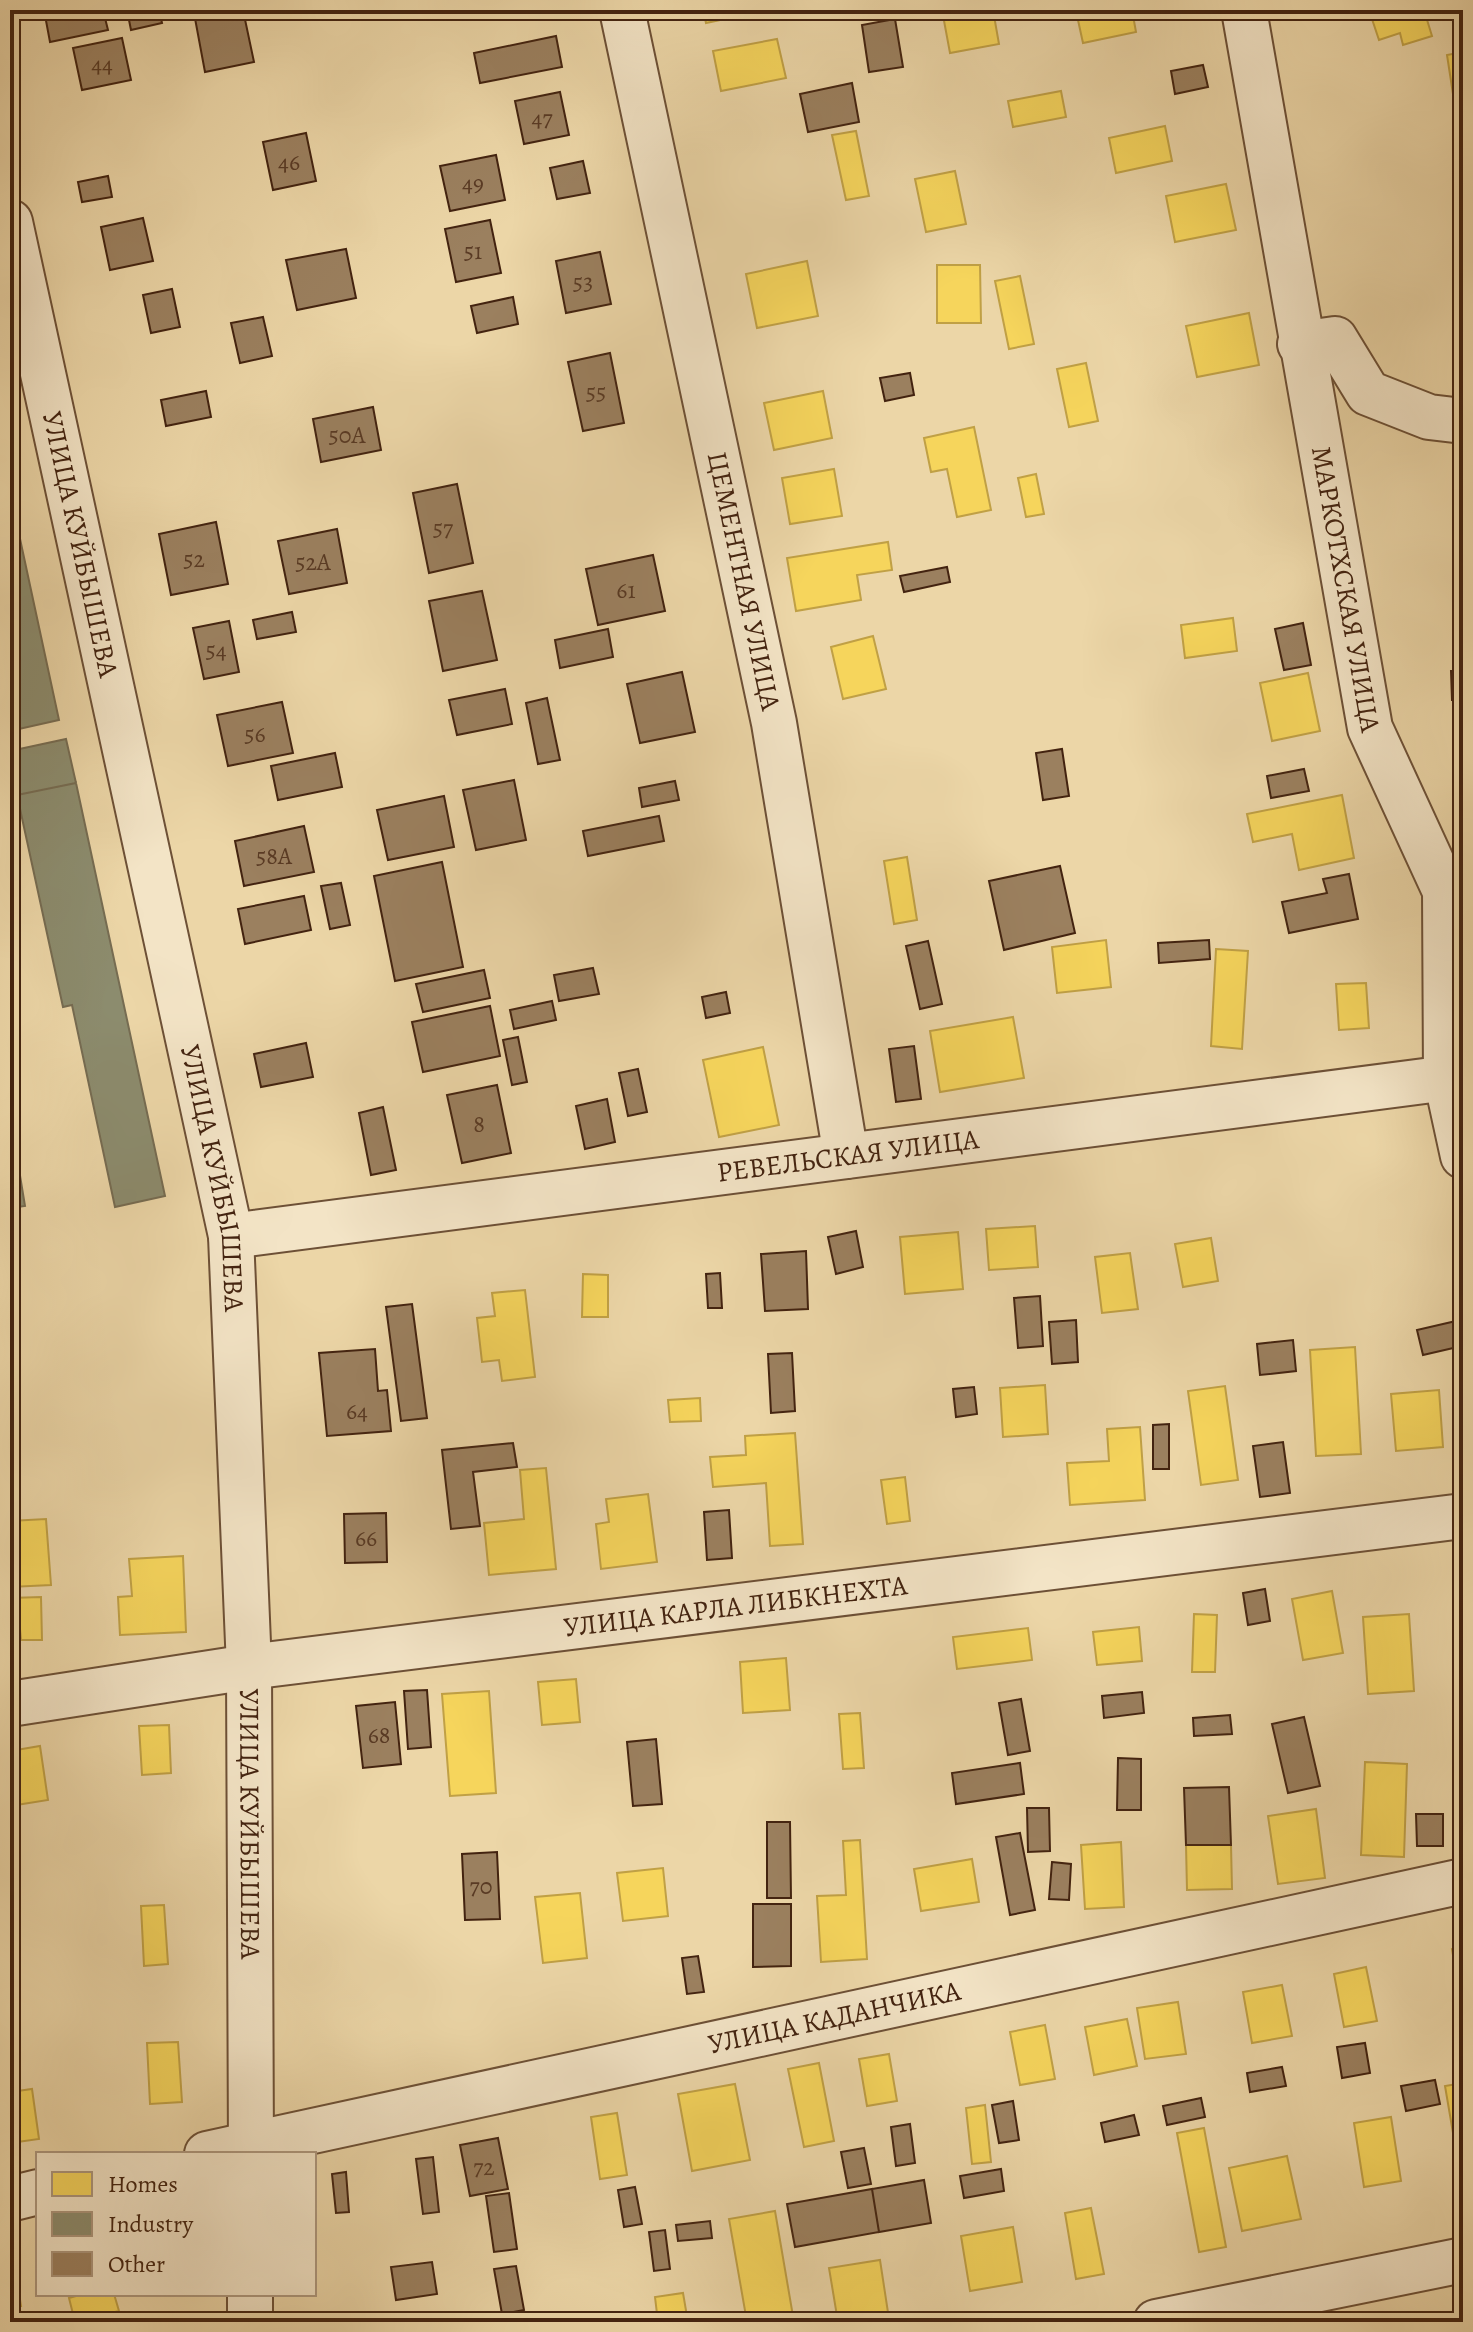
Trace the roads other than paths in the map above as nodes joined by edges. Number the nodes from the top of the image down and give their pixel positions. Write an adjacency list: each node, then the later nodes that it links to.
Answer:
1 (622, 10): 7 (street, ЦЕМЕНТНАЯ УЛИЦА)
2 (1244, 10): 4 (street, МАРКОТХСКАЯ УЛИЦА)
3 (10, 222): 9 (street, УЛИЦА КУЙБЫШЕВА)
4 (1300, 344): 5 (street); 6 (street, МАРКОТХСКАЯ УЛИЦА)
5 (1463, 421)
6 (1454, 1077): 7 (street, РЕВЕЛЬСКАЯ УЛИЦА); 8 (street, МАРКОТХСКАЯ УЛИЦА)
7 (846, 1156): 9 (street, РЕВЕЛЬСКАЯ УЛИЦА)
8 (1463, 1156)
9 (231, 1236): 11 (street, УЛИЦА КУЙБЫШЕВА)
10 (1463, 1516): 11 (street, УЛИЦА КАРЛА ЛИБКНЕХТА)
11 (249, 1667): 12 (street, УЛИЦА КАРЛА ЛИБКНЕХТА); 14 (street, УЛИЦА КУЙБЫШЕВА)
12 (10, 1704)
13 (1463, 1881): 14 (street, УЛИЦА КАДАНЧИКА)
14 (251, 2149): 15 (street, УЛИЦА КАДАНЧИКА)
15 (225, 2152)
16 (36, 2192): 17 (street)
17 (10, 2199)
18 (1463, 2260): 21 (street)
19 (250, 2296): 20 (street)
20 (250, 2322)
21 (1156, 2322)

